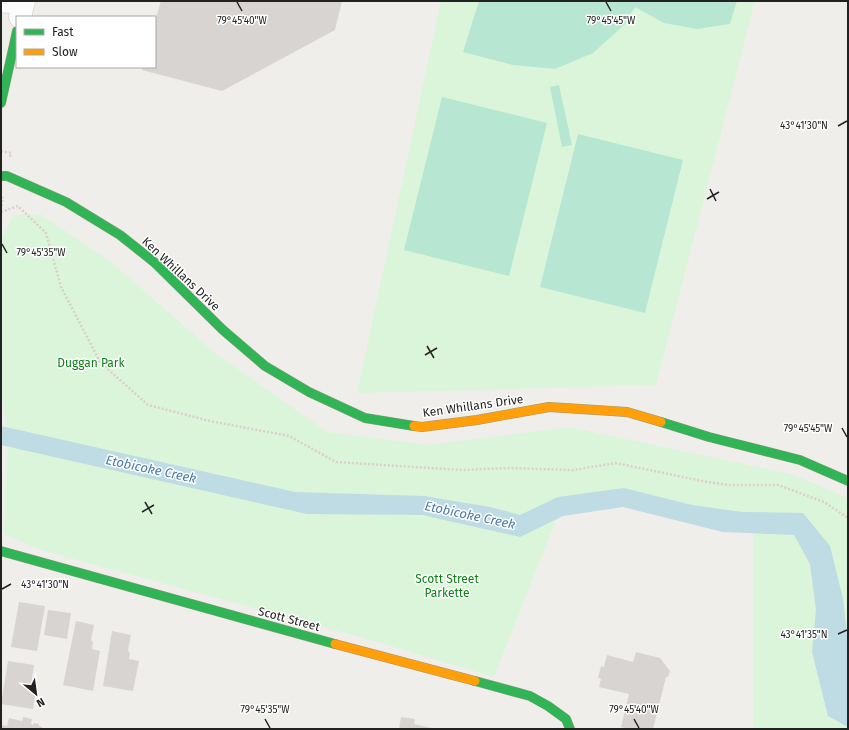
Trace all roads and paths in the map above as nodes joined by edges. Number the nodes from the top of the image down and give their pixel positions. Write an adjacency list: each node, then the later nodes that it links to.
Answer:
1 (1, 7): 2 (lane)
2 (22, 9)
3 (16, 36): 4 (street)
4 (1, 103)
5 (1, 151): 6 (path)
6 (11, 153)
7 (1, 176): 8 (street, Ken Whillans Drive)
8 (848, 481)
9 (1, 551): 10 (street, Scott Street)
10 (570, 729)

